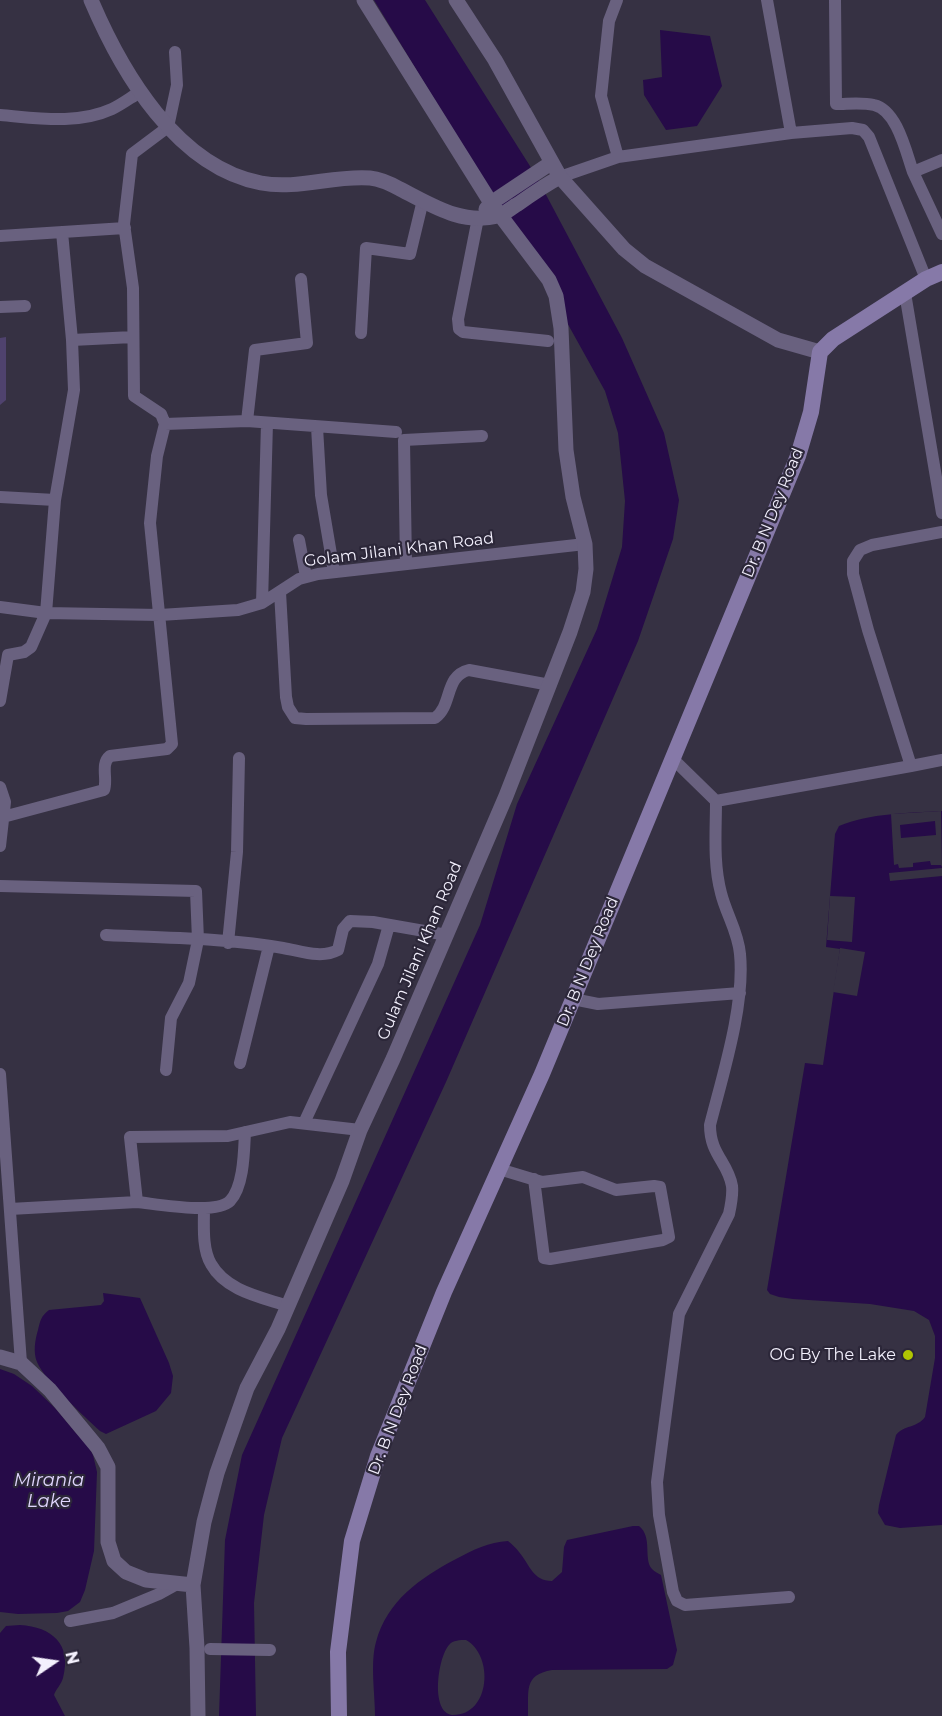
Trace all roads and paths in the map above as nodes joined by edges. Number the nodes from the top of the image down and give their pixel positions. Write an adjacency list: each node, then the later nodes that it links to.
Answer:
1 (91, 0): 8 (street)
2 (364, 0): 19 (street, Gulam Jilani Khan Road)
3 (456, 0): 14 (street)
4 (617, 0): 12 (street)
5 (767, 0): 11 (street)
6 (835, 0): 15 (street)
7 (175, 52): 10 (street)
8 (140, 92): 9 (street); 10 (street)
9 (0, 115)
10 (168, 127): 18 (street); 21 (street)
11 (791, 133): 12 (street); 27 (street)
12 (618, 157): 16 (street)
13 (942, 160): 15 (street)
14 (551, 163): 16 (street); 17 (street)
15 (913, 172): 23 (street)
16 (560, 177): 17 (street); 35 (street)
17 (541, 179): 19 (street)
18 (423, 200): 20 (street); 31 (street)
19 (502, 205): 20 (street); 47 (street, Gulam Jilani Khan Road)
20 (478, 218): 34 (street)
21 (125, 228): 22 (street); 32 (street)
22 (62, 232): 24 (street); 33 (street)
23 (942, 234)
24 (0, 236)
25 (942, 272): 27 (main road)
26 (301, 279): 36 (street)
27 (926, 279): 28 (main road)
28 (905, 293): 35 (main road); 44 (street)
29 (26, 306): 30 (street)
30 (0, 307)
31 (361, 333)
32 (133, 337): 33 (street); 38 (street)
33 (72, 340): 43 (street)
34 (548, 341)
35 (820, 352): 59 (main road, Dr. B N Dey Road)
36 (247, 422): 37 (street); 38 (street)
37 (267, 423): 39 (street); 52 (street)
38 (165, 424): 55 (street)
39 (317, 427): 40 (street); 49 (street)
40 (396, 432)
41 (482, 436): 48 (street)
42 (0, 497): 43 (street)
43 (55, 500): 54 (street)
44 (942, 513)
45 (942, 532): 61 (street)
46 (299, 540): 50 (street)
47 (585, 544): 48 (street, Golam Jilani Khan Road); 56 (street, Gulam Jilani Khan Road)
48 (406, 564): 49 (street, Golam Jilani Khan Road)
49 (334, 572): 50 (street, Golam Jilani Khan Road)
50 (306, 577): 51 (street, Golam Jilani Khan Road)
51 (280, 592): 52 (street, Golam Jilani Khan Road); 56 (street)
52 (262, 603): 55 (street, Golam Jilani Khan Road)
53 (0, 607): 54 (street, Golam Jilani Khan Road)
54 (46, 613): 55 (street, Golam Jilani Khan Road); 57 (street)
55 (160, 615): 64 (street)
56 (550, 685): 69 (street, Gulam Jilani Khan Road)
57 (0, 701)
58 (239, 758): 71 (street)
59 (673, 759): 63 (street); 74 (main road, Dr. B N Dey Road)
60 (942, 760): 61 (street)
61 (911, 766): 63 (street)
62 (0, 787): 64 (street)
63 (716, 801): 73 (street)
64 (3, 817): 65 (street)
65 (0, 846)
66 (0, 886): 70 (street)
67 (389, 925): 69 (street); 72 (street); 78 (street)
68 (106, 935): 70 (street)
69 (447, 935): 79 (street, Gulam Jilani Khan Road)
70 (198, 940): 71 (street); 76 (street)
71 (228, 943): 72 (street)
72 (269, 946): 75 (street)
73 (740, 993): 74 (street); 91 (street)
74 (573, 999): 81 (main road, Dr. B N Dey Road)
75 (240, 1064)
76 (166, 1070)
77 (0, 1074): 85 (street)
78 (304, 1123): 79 (street); 80 (street)
79 (360, 1130): 86 (street, Gulam Jilani Khan Road)
80 (245, 1132): 83 (street); 84 (street)
81 (499, 1168): 82 (street); 96 (main road, Dr. B N Dey Road)
82 (534, 1179): 82 (street)
83 (138, 1202): 84 (street); 85 (street)
84 (204, 1208): 86 (street)
85 (10, 1209): 88 (street)
86 (288, 1306): 90 (street, Gulam Jilani Khan Road)
87 (0, 1357): 88 (street)
88 (21, 1363): 89 (street)
89 (177, 1584): 90 (street); 92 (street)
90 (193, 1586): 95 (street, Gulam Jilani Khan Road)
91 (789, 1597)
92 (70, 1621)
93 (210, 1649): 94 (street)
94 (270, 1650)
95 (198, 1716)
96 (339, 1716)

